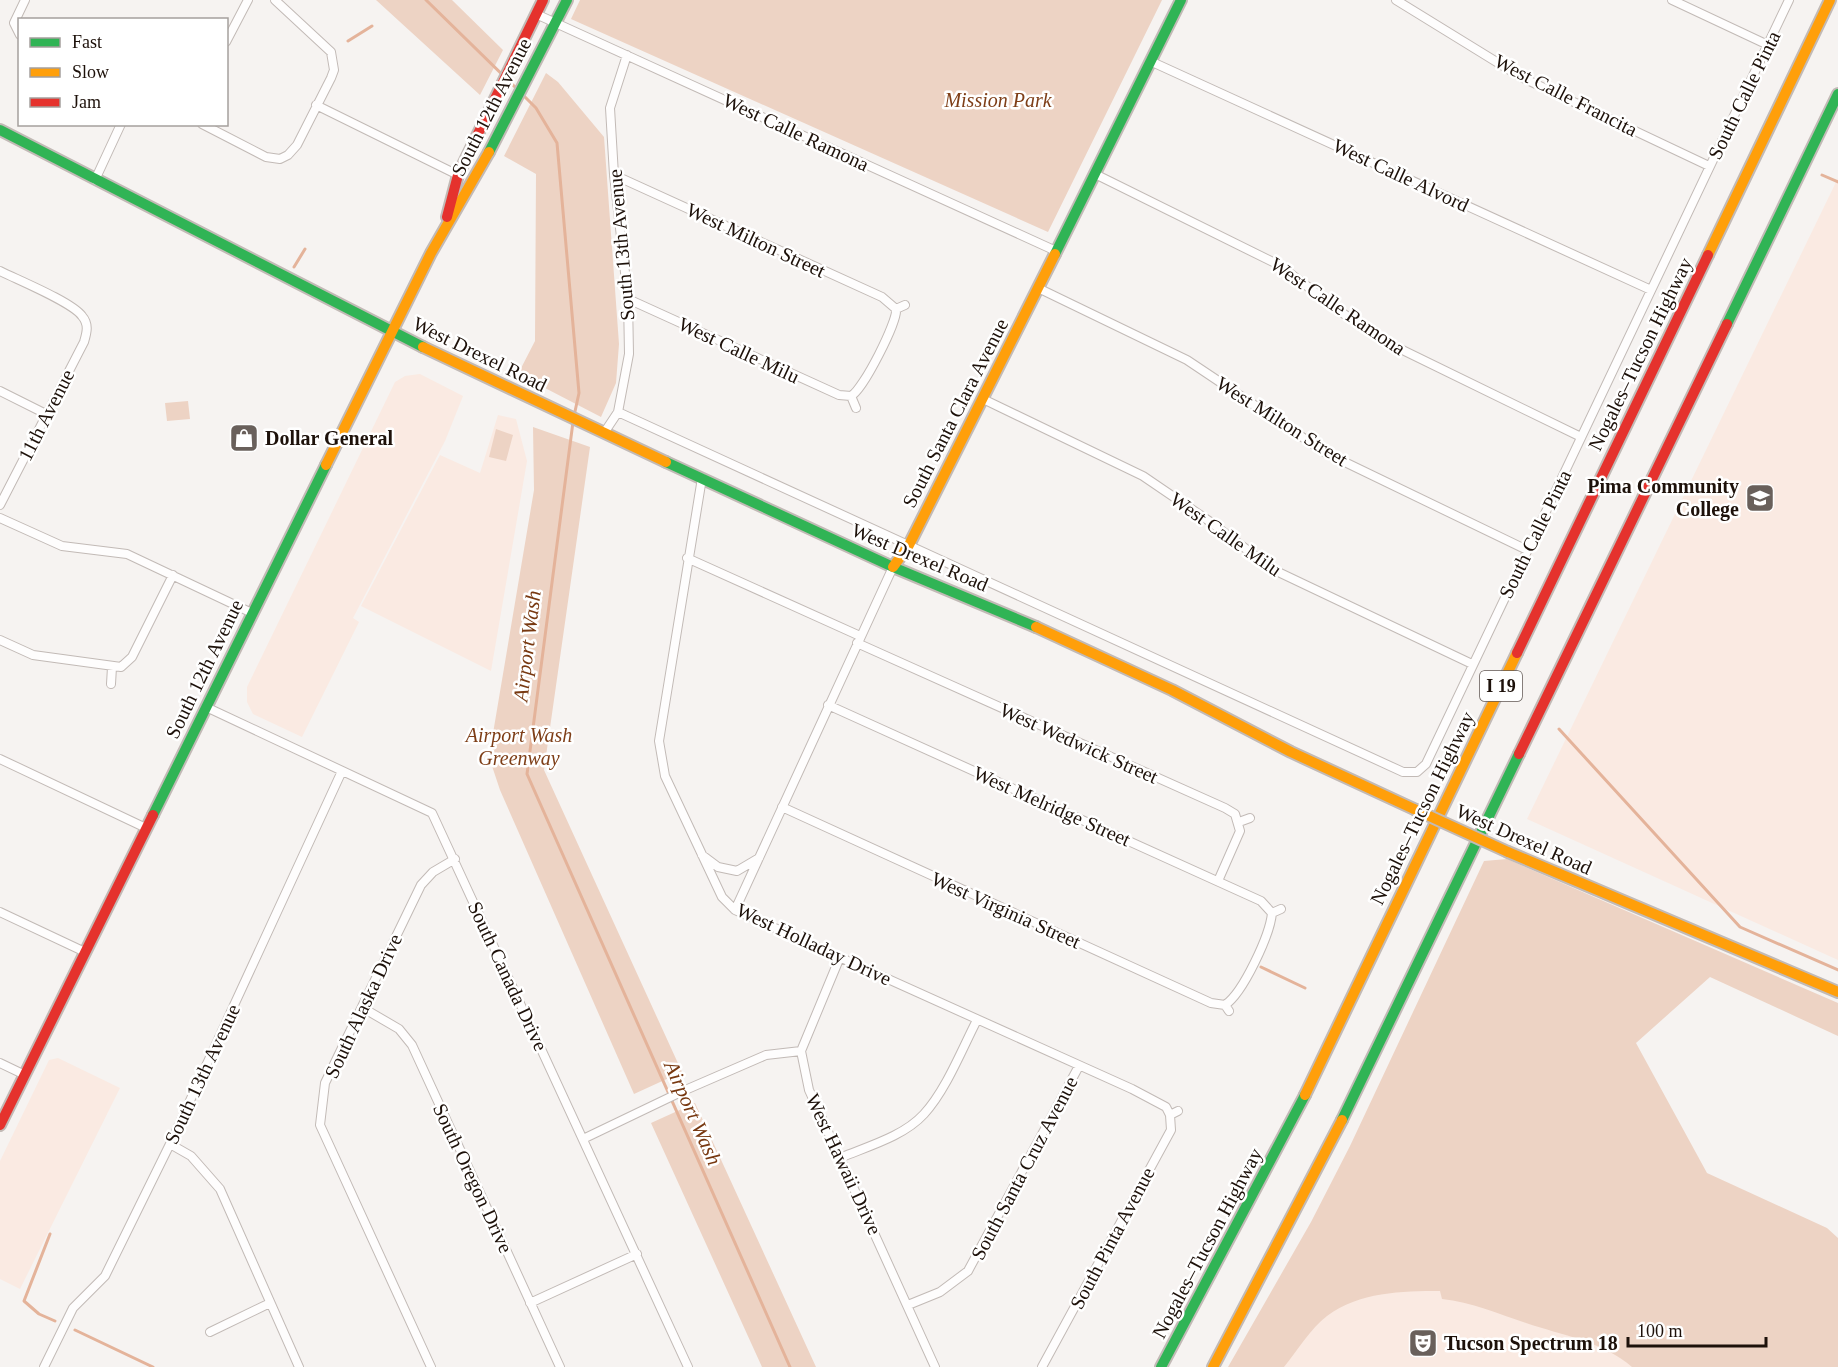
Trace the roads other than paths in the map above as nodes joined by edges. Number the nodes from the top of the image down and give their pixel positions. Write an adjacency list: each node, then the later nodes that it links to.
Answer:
1 (25, 0): 13 (street)
2 (248, 0): 14 (street)
3 (275, 0): 19 (street)
4 (543, 0): 11 (main road, South 12th Avenue)
5 (567, 0): 12 (main road, South 12th Avenue)
6 (1181, 0): 17 (main road, South Santa Clara Avenue)
7 (1396, 0): 23 (street, West Calle Francita)
8 (1672, 0): 15 (street)
9 (1790, 0): 15 (street, South Calle Pinta)
10 (1830, 0): 102 (main road, Nogales–Tucson Highway / I 19)
11 (536, 14): 12 (street, West Calle Ramona); 25 (main road, South 12th Avenue)
12 (555, 22): 16 (street, West Calle Ramona); 28 (main road, South 12th Avenue)
13 (17, 32)
14 (228, 38)
15 (1768, 45): 23 (street, South Calle Pinta)
16 (627, 55): 26 (street, South 13th Avenue); 29 (street, West Calle Ramona)
17 (1150, 61): 24 (main road, South Santa Clara Avenue); 32 (street, West Calle Alvord)
18 (1838, 94): 103 (main road, I 19)
19 (316, 105): 21 (street); 25 (street)
20 (121, 126): 27 (street)
21 (206, 126)
22 (0, 130): 27 (main road, West Drexel Road)
23 (1709, 166): 32 (street, South Calle Pinta)
24 (1095, 174): 29 (main road, South Santa Clara Avenue); 44 (street, West Calle Ramona)
25 (459, 175): 28 (main road, South 12th Avenue)
26 (614, 175): 33 (street, South 13th Avenue); 35 (street, West Milton Street)
27 (95, 180): 36 (main road, West Drexel Road)
28 (443, 229): 36 (main road, South 12th Avenue)
29 (1056, 251): 31 (main road, South Santa Clara Avenue)
30 (0, 271): 42 (street, 11th Avenue)
31 (1038, 288): 39 (main road, South Santa Clara Avenue); 49 (street, West Milton Street)
32 (1652, 290): 44 (street, South Calle Pinta)
33 (628, 299): 38 (street, West Calle Milu); 41 (street, South 13th Avenue)
34 (905, 305): 35 (street)
35 (896, 309): 38 (street)
36 (392, 332): 43 (main road, West Drexel Road); 53 (main road, South 12th Avenue)
37 (0, 391): 42 (street)
38 (851, 396): 40 (street)
39 (983, 399): 48 (main road, South Santa Clara Avenue); 56 (street, West Calle Milu)
40 (856, 408)
41 (618, 412): 43 (street, South 13th Avenue); 48 (street, West Drexel Road)
42 (46, 414): 46 (street, 11th Avenue)
43 (604, 433): 45 (main road, West Drexel Road)
44 (1581, 437): 49 (street, South Calle Pinta)
45 (702, 478): 50 (street, West Holladay Drive); 51 (main road, West Drexel Road)
46 (0, 505)
47 (0, 518): 52 (street)
48 (909, 544): 51 (main road, South Santa Clara Avenue); 63 (street, West Drexel Road)
49 (1527, 550): 56 (street, South Calle Pinta)
50 (687, 558): 55 (street, West Wedwick Street); 68 (street, West Holladay Drive)
51 (892, 567): 55 (street, South Santa Clara Avenue); 78 (main road, West Drexel Road, bridge)
52 (173, 575): 53 (street); 57 (street)
53 (252, 613): 60 (main road, South 12th Avenue)
54 (0, 640): 57 (street)
55 (859, 640): 59 (street, South Santa Clara Avenue); 66 (street, West Wedwick Street)
56 (1472, 664): 63 (street, South Calle Pinta)
57 (112, 667): 58 (street)
58 (111, 684)
59 (828, 705): 64 (street, South Santa Clara Avenue); 71 (street, West Melridge Street)
60 (206, 707): 62 (street, South Canada Drive); 67 (main road, South 12th Avenue)
61 (0, 759): 67 (street)
62 (342, 771): 70 (street, South Canada Drive); 88 (street, South 13th Avenue)
63 (1417, 772)
64 (782, 807): 69 (street, South Santa Clara Avenue); 75 (street, West Virginia Street)
65 (1250, 818): 66 (street)
66 (1239, 822): 71 (street)
67 (146, 828): 76 (main road, South 12th Avenue)
68 (700, 853): 69 (street); 73 (street, West Holladay Drive)
69 (760, 857): 73 (street, South Santa Clara Avenue)
70 (455, 859): 79 (street, South Alaska Drive); 87 (street, South Canada Drive)
71 (1218, 881): 75 (street, West Melridge Street)
72 (1281, 909): 75 (street)
73 (735, 910): 77 (street, West Holladay Drive)
74 (0, 912): 76 (street)
75 (1272, 913)
76 (85, 952): 84 (main road, South 12th Avenue)
77 (840, 957): 80 (street, West Holladay Drive); 81 (street)
78 (1838, 992)
79 (363, 1008): 92 (street, South Oregon Drive); 97 (street, South Alaska Drive)
80 (977, 1020): 83 (street, West Holladay Drive); 89 (street)
81 (801, 1051): 87 (street); 89 (street, West Hawaii Drive)
82 (0, 1063): 84 (street)
83 (1079, 1066): 85 (street, West Holladay Drive); 93 (street, South Santa Cruz Avenue)
84 (25, 1075): 86 (main road, South 12th Avenue)
85 (1174, 1113): 101 (street, South Pinta Avenue)
86 (0, 1125)
87 (583, 1139): 90 (street, South Canada Drive)
88 (170, 1144): 91 (street); 95 (street, South 13th Avenue)
89 (842, 1157): 93 (street, West Hawaii Drive)
90 (637, 1254): 92 (street); 99 (street, South Canada Drive)
91 (270, 1303): 94 (street); 96 (street)
92 (530, 1303): 98 (street, South Oregon Drive)
93 (908, 1305): 100 (street, West Hawaii Drive)
94 (210, 1332)
95 (44, 1367)
96 (299, 1367)
97 (431, 1367)
98 (560, 1367)
99 (688, 1367)
100 (935, 1367)
101 (1042, 1367)
102 (1161, 1367)
103 (1213, 1367)

